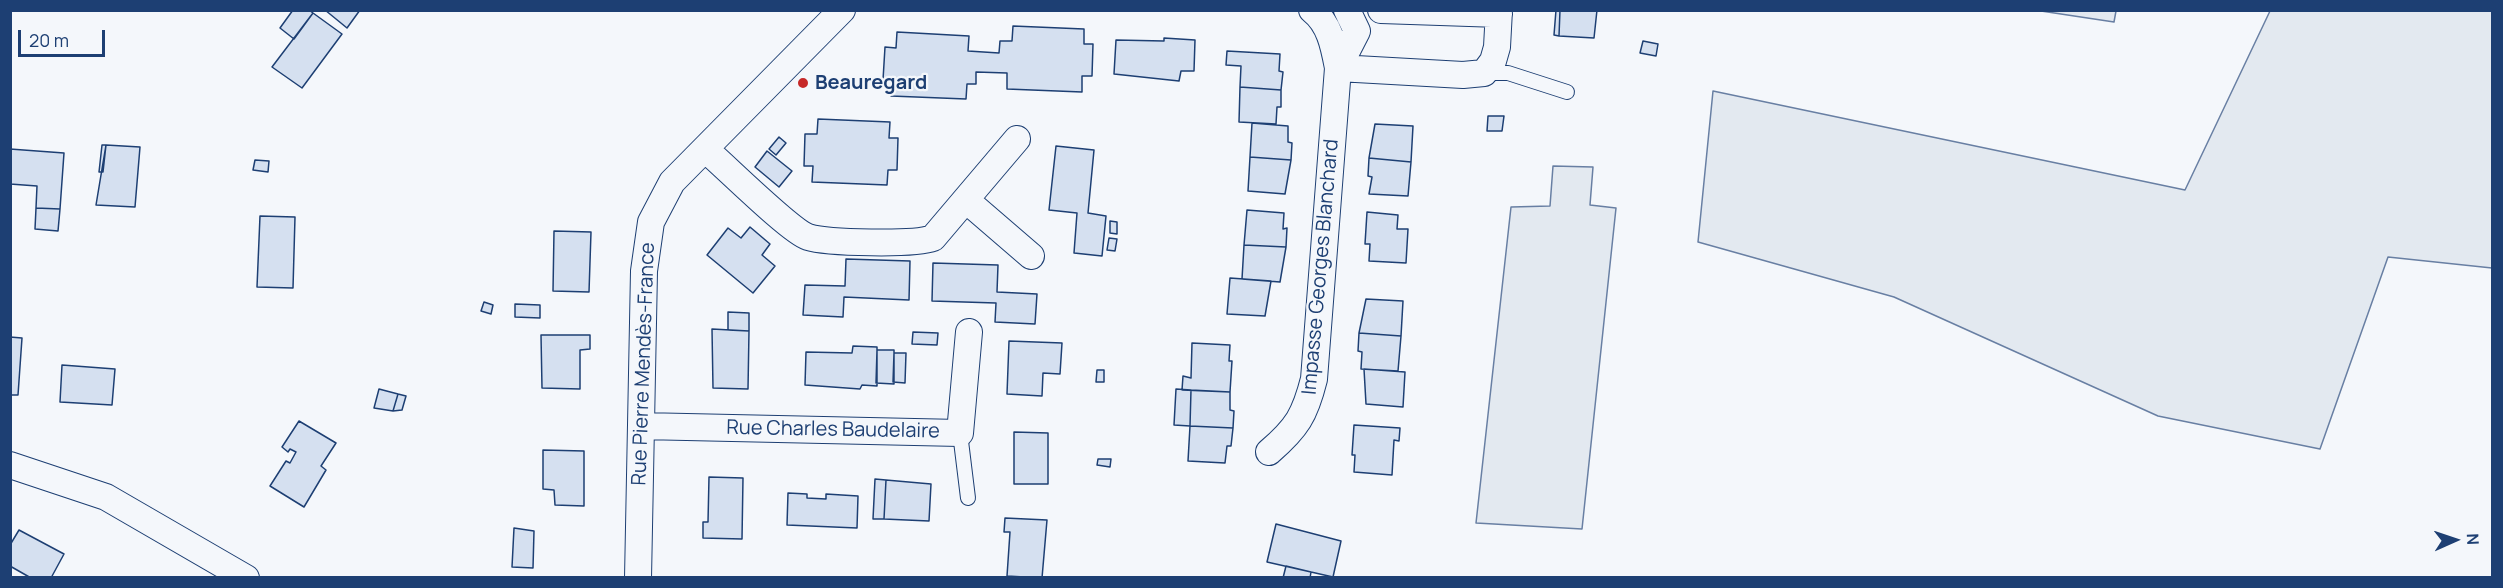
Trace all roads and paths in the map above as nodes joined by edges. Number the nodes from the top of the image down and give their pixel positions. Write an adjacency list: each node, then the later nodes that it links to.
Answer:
1 (843, 10): 10 (street, Rue Pierre Mendès-France)
2 (1312, 10): 6 (street)
3 (1347, 10): 6 (street)
4 (1381, 10): 5 (street)
5 (1499, 12): 7 (street)
6 (1338, 68): 7 (street); 16 (street, Impasse Georges Blanchard)
7 (1484, 73): 8 (lane)
8 (1567, 92)
9 (1017, 139): 11 (street)
10 (705, 149): 11 (street); 14 (street, Rue Pierre Mendès-France)
11 (966, 200): 12 (street)
12 (1031, 256)
13 (969, 332): 15 (street, Rue Charles Baudelaire)
14 (641, 426): 15 (street, Rue Charles Baudelaire); 20 (street, Rue Pierre Mendès-France)
15 (960, 433): 18 (lane)
16 (1269, 452)
17 (10, 465): 19 (street)
18 (968, 498)
19 (246, 578)
20 (638, 578)

